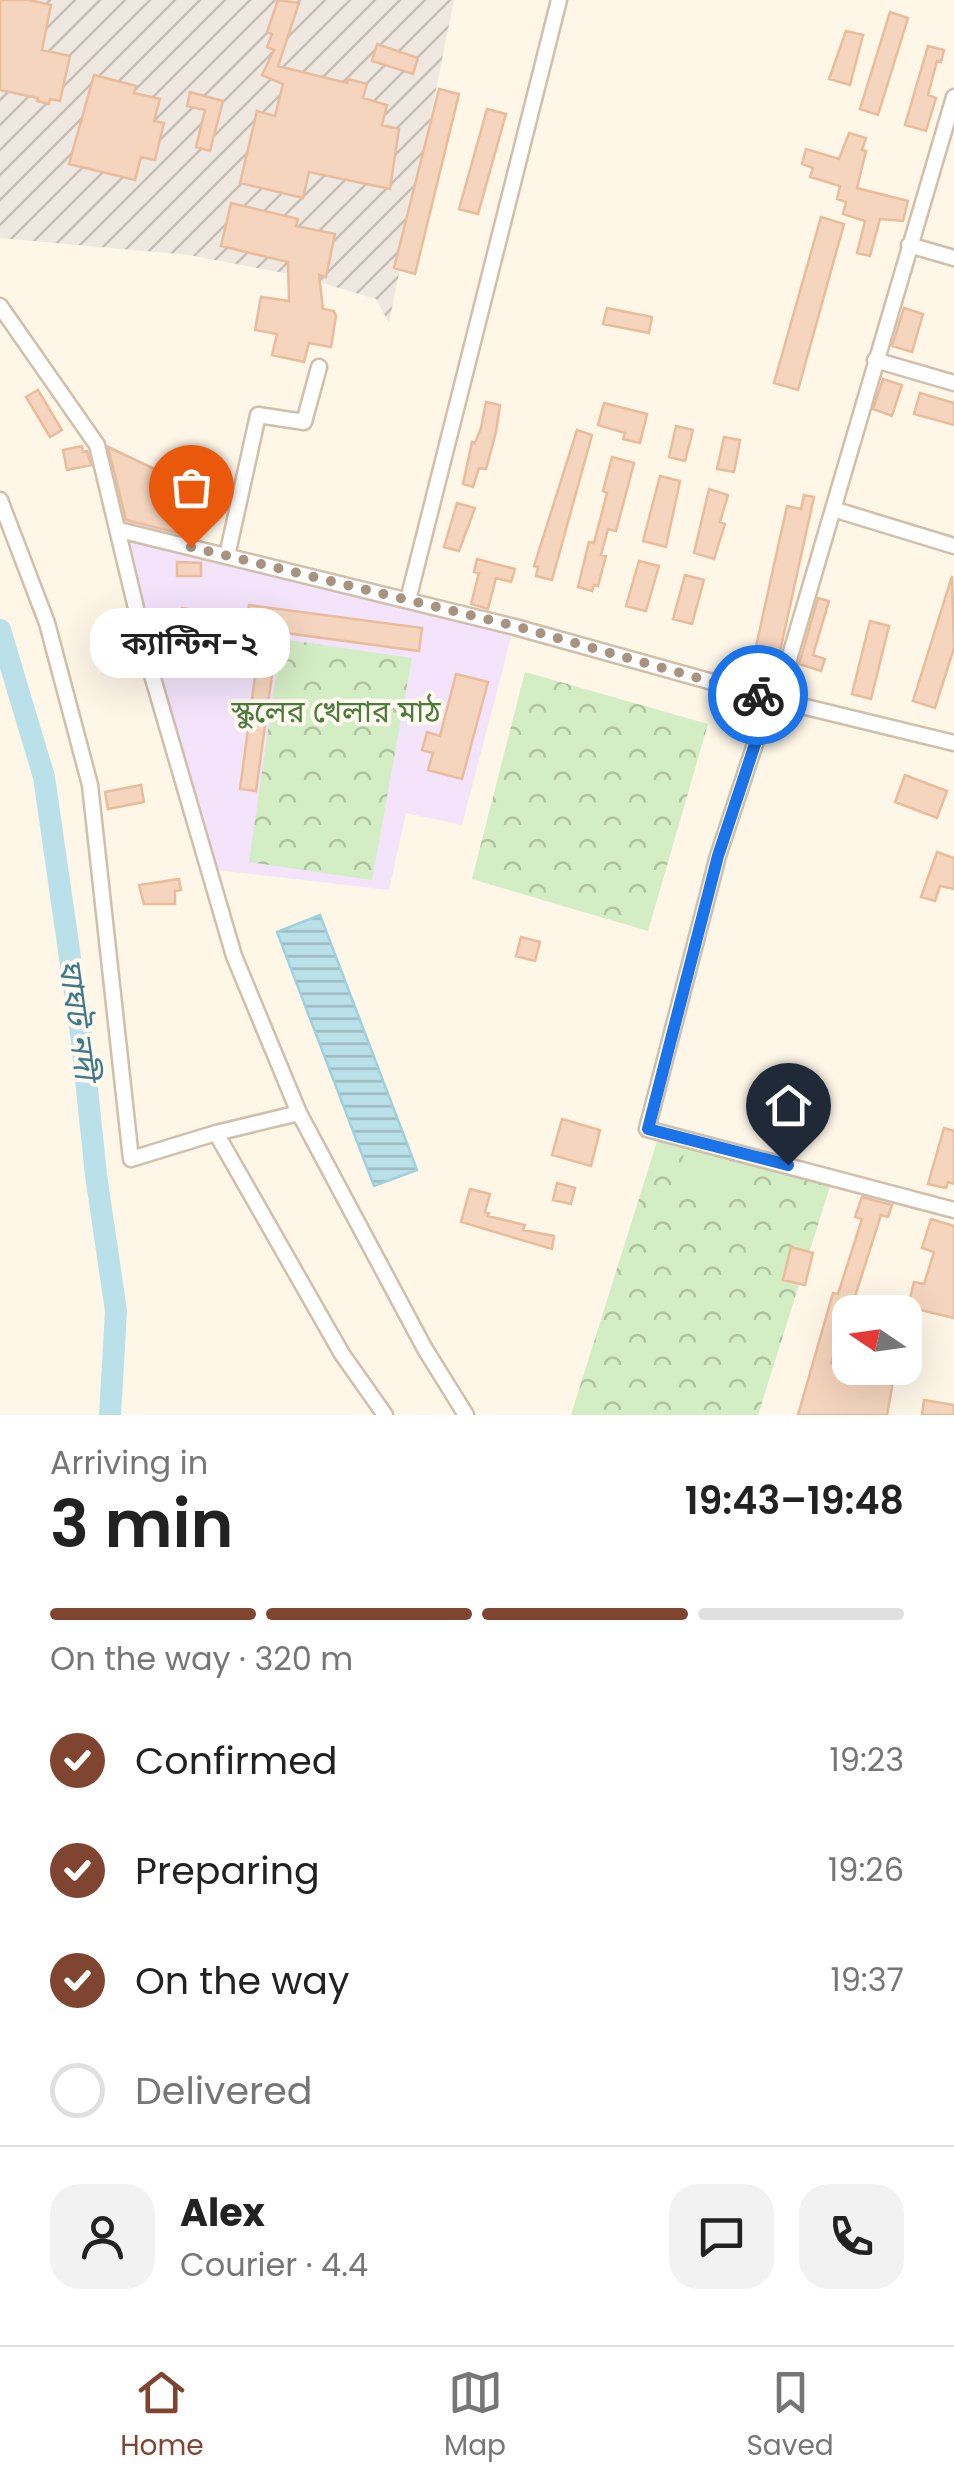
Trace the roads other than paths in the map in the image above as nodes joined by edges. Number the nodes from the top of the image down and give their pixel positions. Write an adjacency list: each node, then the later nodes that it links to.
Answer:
1 (558, 0): 14 (street)
2 (954, 97): 3 (street)
3 (910, 245): 4 (street); 6 (street)
4 (954, 258)
5 (0, 306): 11 (street)
6 (875, 360): 8 (street); 10 (street)
7 (319, 367): 13 (street)
8 (954, 383)
9 (0, 500): 18 (street)
10 (833, 509): 12 (street); 15 (street)
11 (119, 530): 13 (street); 17 (street)
12 (954, 546)
13 (227, 556): 14 (street)
14 (408, 600): 15 (street)
15 (777, 700): 16 (street); 19 (street)
16 (954, 743)
17 (299, 1113): 18 (street); 21 (street)
18 (216, 1133): 20 (street)
19 (954, 1210)
20 (385, 1415)
21 (466, 1415)

